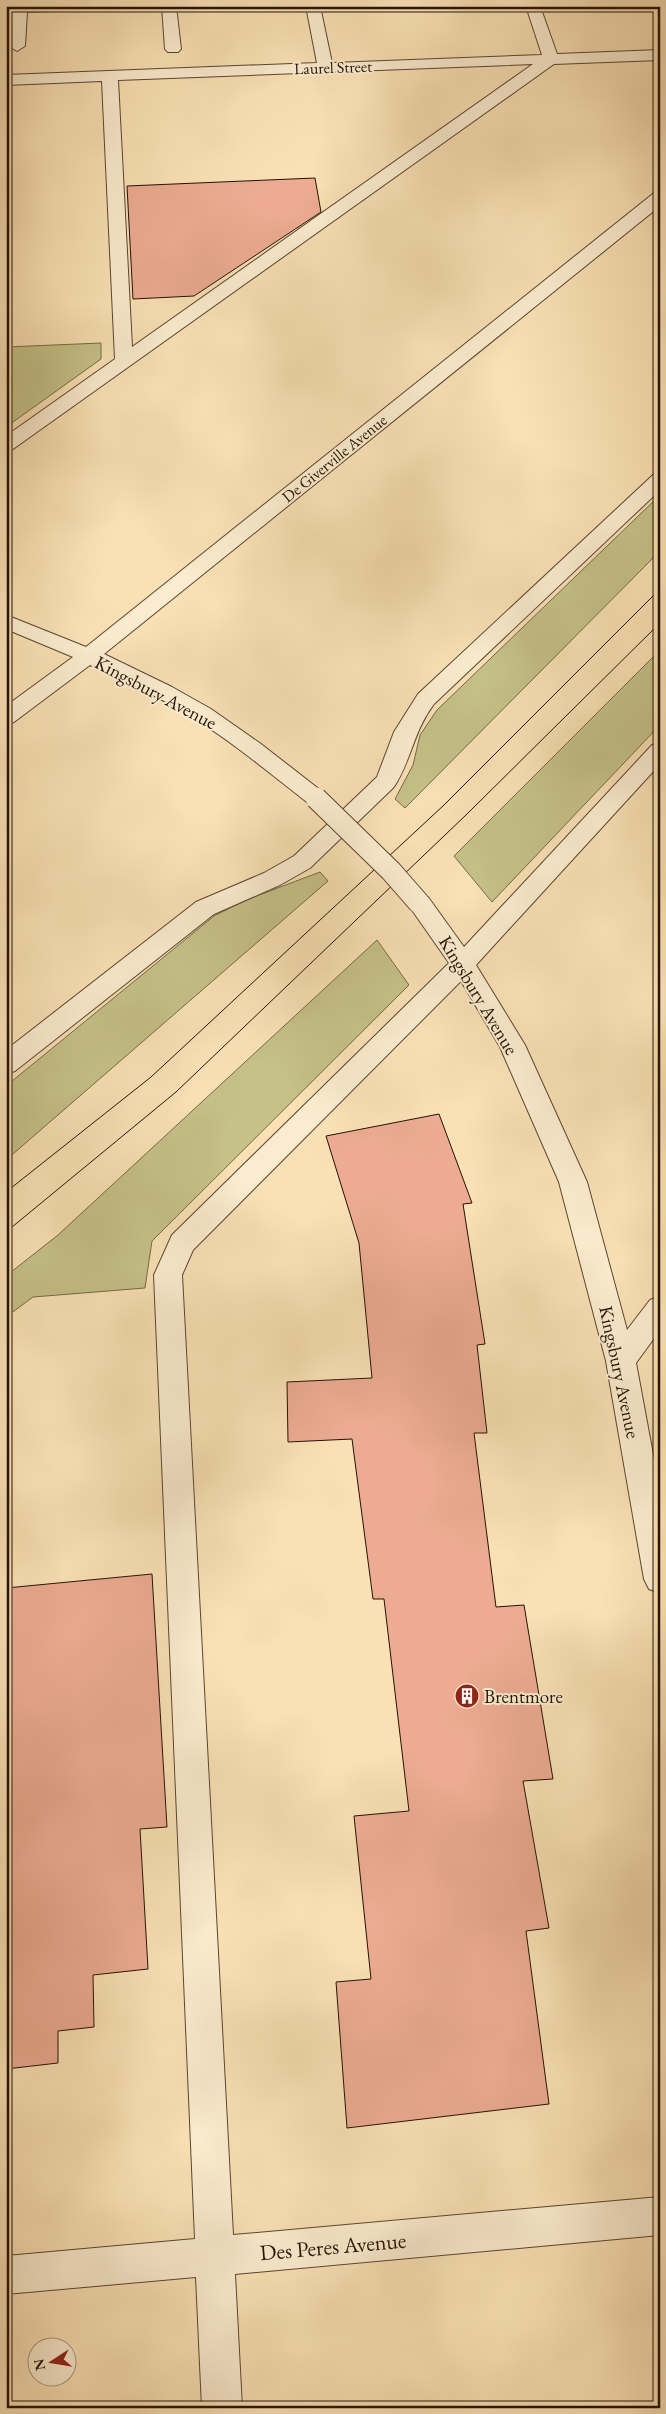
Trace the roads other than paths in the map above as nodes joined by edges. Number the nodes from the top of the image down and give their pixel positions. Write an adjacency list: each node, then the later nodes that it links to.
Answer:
1 (81, 6): 5 (street)
2 (169, 6): 7 (street)
3 (313, 6): 10 (street)
4 (533, 6): 9 (street)
5 (20, 7): 6 (street)
6 (17, 46)
7 (173, 49)
8 (660, 55): 9 (street, Laurel Street)
9 (551, 59): 10 (street, Laurel Street); 14 (street)
10 (325, 68): 11 (street, Laurel Street)
11 (110, 76): 12 (street, Laurel Street); 14 (street)
12 (6, 80)
13 (660, 197): 18 (street, De Giverville Avenue)
14 (124, 361): 15 (street)
15 (6, 445)
16 (660, 479): 22 (street)
17 (6, 621): 18 (street, Kingsbury Avenue)
18 (88, 656): 19 (street, De Giverville Avenue); 21 (street, Kingsbury Avenue, bridge)
19 (6, 717)
20 (660, 750): 21 (street)
21 (464, 964): 24 (street, Kingsbury Avenue); 27 (street)
22 (6, 1064)
23 (660, 1308): 24 (street)
24 (621, 1361): 25 (street, Kingsbury Avenue)
25 (660, 1579)
26 (660, 2216): 27 (street, Des Peres Avenue)
27 (216, 2256): 28 (street, Des Peres Avenue); 29 (street)
28 (6, 2275)
29 (222, 2408)

